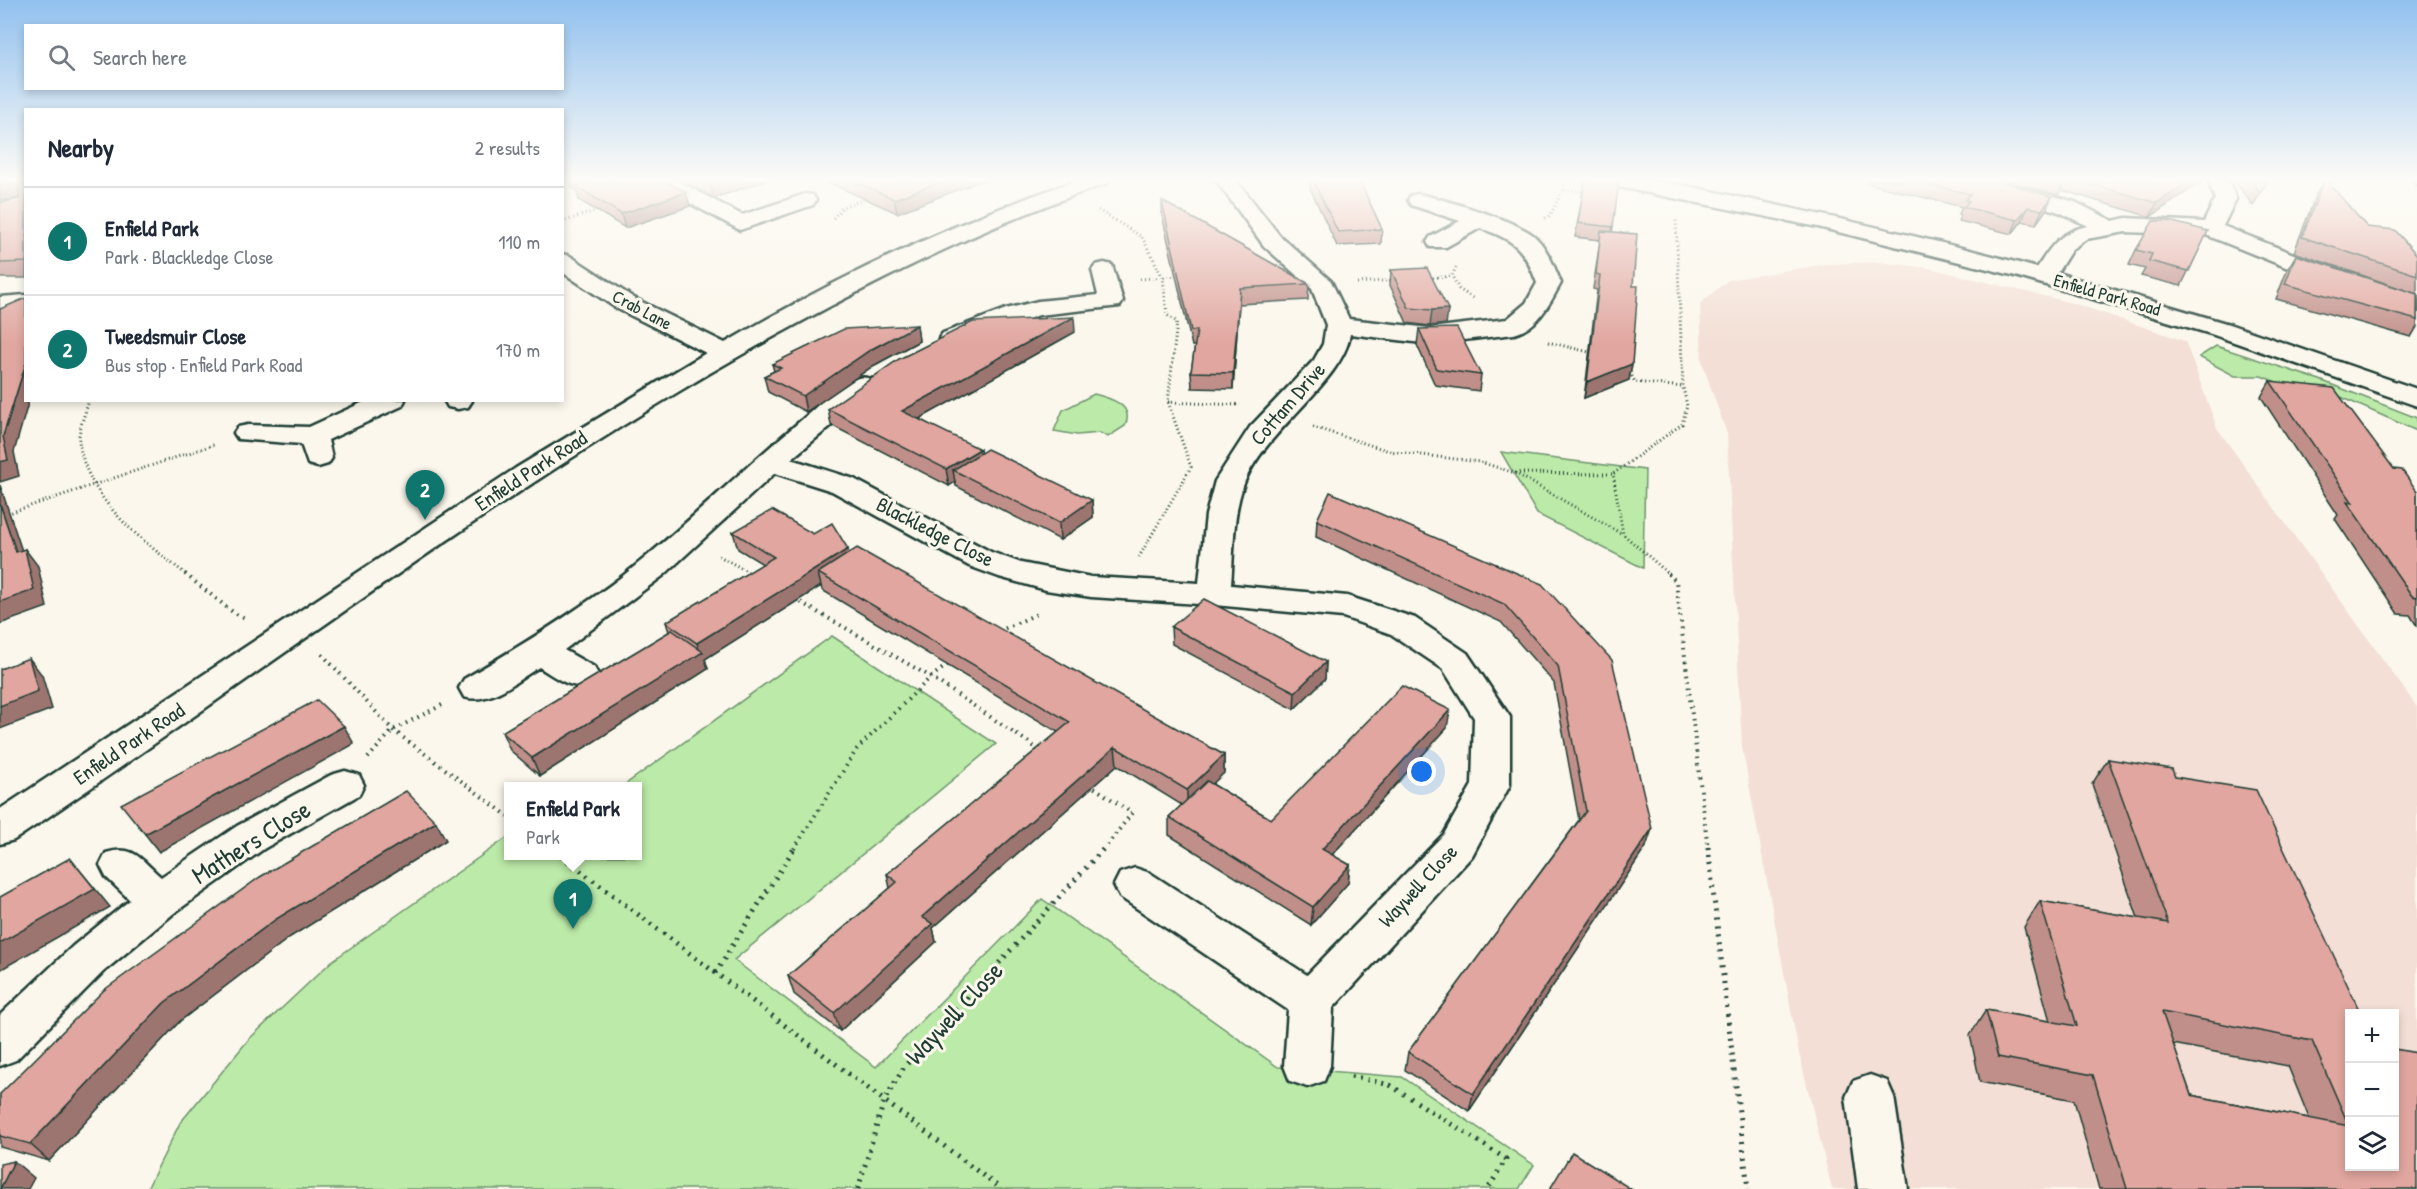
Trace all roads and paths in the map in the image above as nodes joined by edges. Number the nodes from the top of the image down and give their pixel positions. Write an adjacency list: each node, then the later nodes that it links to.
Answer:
1 (956, 235): 25 (street, Enfield Park Road)
2 (1139, 235): 16 (path)
3 (1268, 235): 19 (street)
4 (1450, 235): 10 (street)
5 (1523, 235): 23 (street)
6 (1677, 235): 35 (path)
7 (1880, 235): 15 (street, Enfield Park Road)
8 (2076, 235): 15 (street)
9 (2226, 235): 22 (street)
10 (1438, 242)
11 (564, 262): 25 (street, Crab Lane)
12 (1105, 276): 16 (path); 24 (street)
13 (1186, 276): 16 (path)
14 (1452, 276): 17 (path)
15 (2043, 277): 27 (street, Enfield Park Road)
16 (1163, 278): 30 (path)
17 (1428, 278)
18 (1405, 280): 19 (path)
19 (1323, 286): 23 (street)
20 (24, 302): 21 (street)
21 (0, 304)
22 (2417, 304)
23 (1339, 325): 31 (street, Cottam Drive)
24 (932, 348)
25 (725, 353): 57 (street, Enfield Park Road)
26 (884, 373): 33 (street)
27 (2417, 398)
28 (88, 402): 36 (path)
29 (389, 402): 32 (street)
30 (1168, 402): 31 (path); 41 (path)
31 (1276, 415): 34 (path); 42 (street, Cottam Drive)
32 (248, 433): 36 (path)
33 (768, 461): 39 (street); 41 (street, Blackledge Close)
34 (1515, 473): 35 (path); 38 (path)
35 (1613, 474): 38 (path)
36 (93, 486): 37 (path); 44 (path)
37 (0, 516)
38 (1623, 534): 71 (path)
39 (687, 538): 40 (path); 47 (street)
40 (759, 578)
41 (1091, 587): 42 (street, Blackledge Close); 45 (path)
42 (1214, 594): 63 (street, Waywell Close)
43 (789, 596): 50 (path)
44 (250, 621)
45 (992, 634)
46 (314, 649): 52 (path)
47 (539, 651): 49 (street); 51 (street)
48 (956, 658): 50 (path)
49 (581, 676)
50 (931, 677): 53 (path); 62 (path)
51 (477, 688): 52 (path)
52 (393, 729): 55 (path); 56 (path)
53 (1046, 755)
54 (1084, 781): 67 (path, Waywell Close)
55 (345, 785): 61 (street, Mathers Close)
56 (504, 813)
57 (0, 829)
58 (568, 860): 62 (path)
59 (120, 865): 61 (street)
60 (1135, 885): 63 (street)
61 (159, 901): 64 (street, Mathers Close)
62 (716, 973): 67 (path)
63 (1311, 1001): 65 (street)
64 (0, 1045)
65 (1306, 1066): 70 (path)
66 (1870, 1097): 72 (street)
67 (884, 1101): 68 (path); 69 (path)
68 (858, 1189)
69 (1002, 1189)
70 (1488, 1189)
71 (1748, 1189)
72 (1883, 1189)

